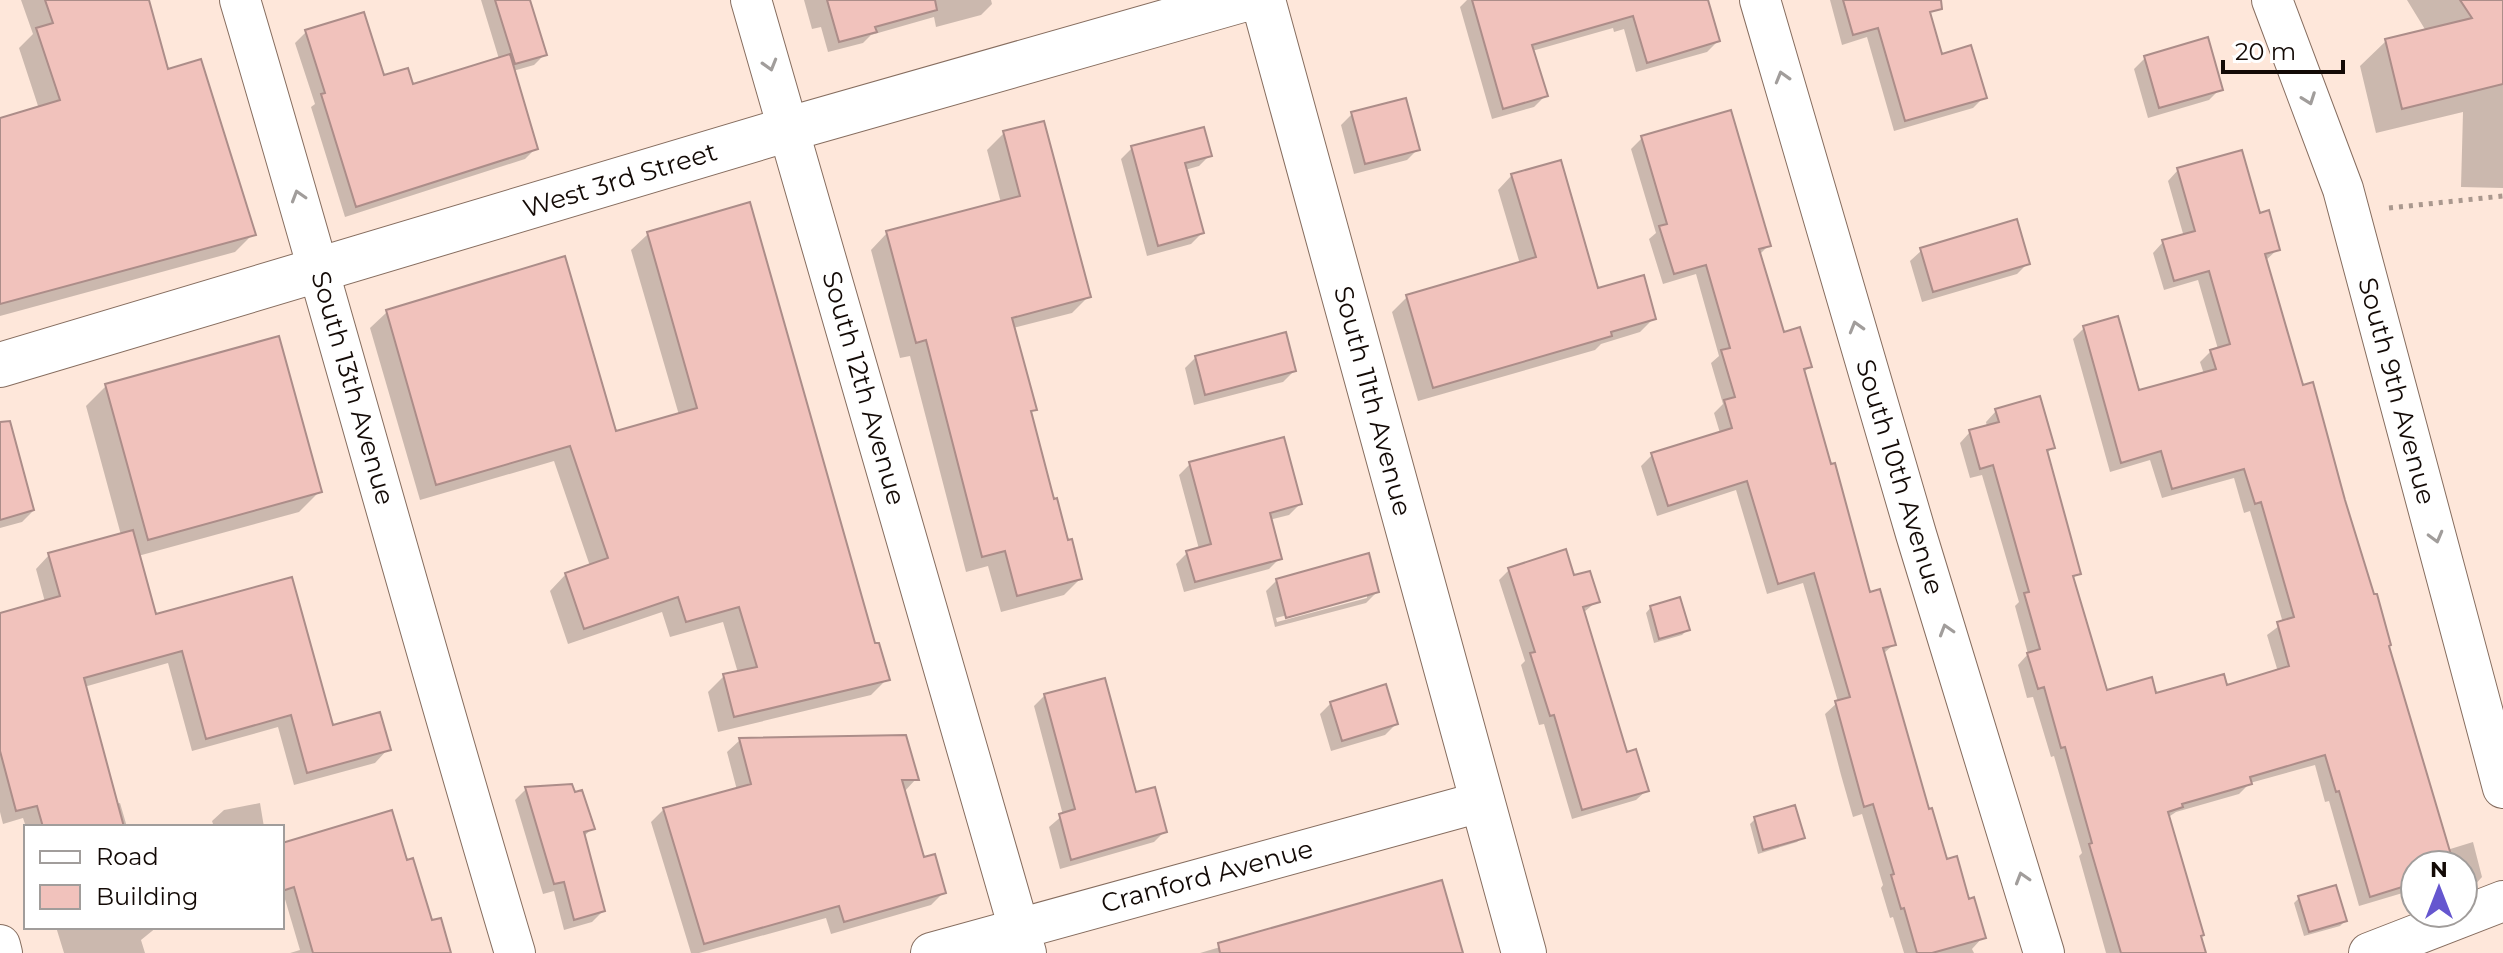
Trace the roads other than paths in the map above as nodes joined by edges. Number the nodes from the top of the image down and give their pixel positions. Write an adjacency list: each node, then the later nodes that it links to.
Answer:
1 (240, 0): 8 (street, South 13th Avenue, one-way to 1)
2 (751, 0): 7 (street, South 12th Avenue, one-way to 7)
3 (1242, 0): 7 (street, West 3rd Street)
4 (1263, 0): 11 (street, South 11th Avenue)
5 (1760, 0): 19 (street, South 10th Avenue, one-way to 5)
6 (2272, 0): 10 (street, South 9th Avenue, one-way to 10)
7 (789, 129): 8 (street, West 3rd Street); 13 (street, South 12th Avenue)
8 (320, 271): 9 (street, West 3rd Street); 16 (street, South 13th Avenue)
9 (0, 365)
10 (2503, 788)
11 (1484, 801): 13 (street, Cranford Avenue); 18 (street, South 11th Avenue)
12 (2503, 901): 20 (street)
13 (1022, 940): 17 (street, Cranford Avenue)
14 (0, 945): 15 (street)
15 (2, 953)
16 (515, 953)
17 (931, 953)
18 (1524, 953)
19 (2044, 953)
20 (2369, 953)

